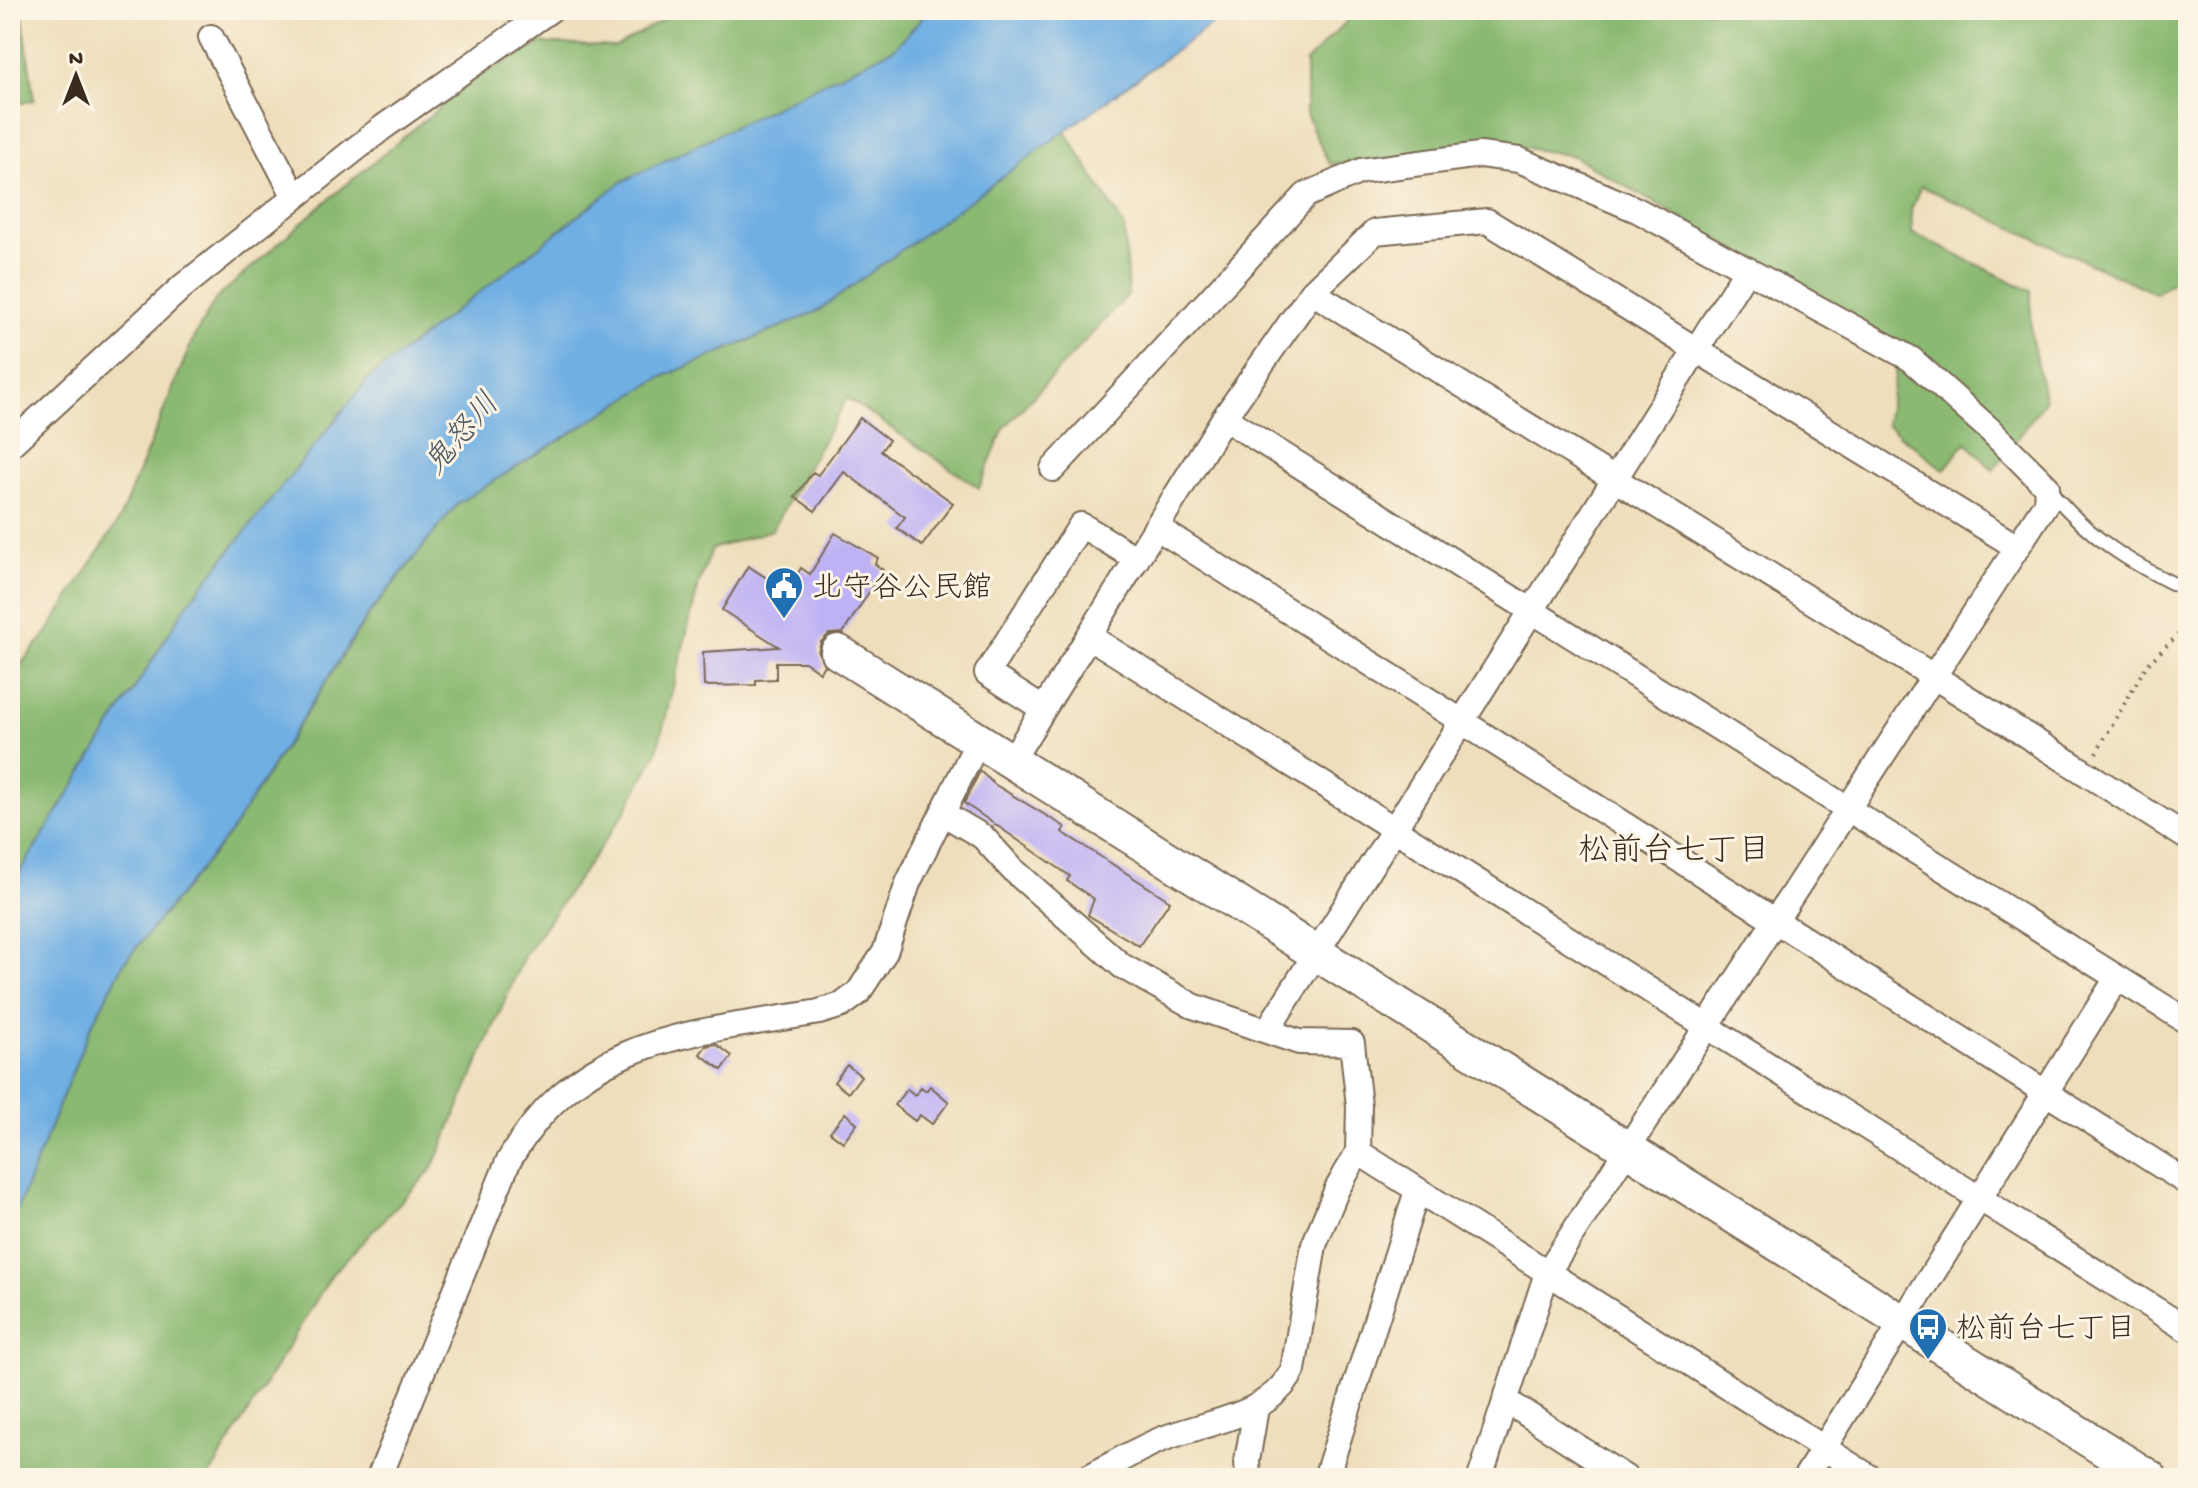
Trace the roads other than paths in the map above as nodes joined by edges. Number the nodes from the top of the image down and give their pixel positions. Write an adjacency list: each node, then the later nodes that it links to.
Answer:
1 (550, 10): 3 (street)
2 (211, 37): 3 (street)
3 (295, 197): 8 (street)
4 (1747, 269): 6 (street); 9 (street); 11 (street)
5 (1312, 292): 6 (street); 7 (street); 10 (street)
6 (1695, 352): 10 (street); 13 (street)
7 (1224, 418): 12 (street); 16 (street)
8 (10, 445)
9 (1053, 469)
10 (1614, 480): 16 (street); 19 (street)
11 (2047, 487): 13 (street); 15 (lane)
12 (1156, 527): 14 (street); 21 (street)
13 (2017, 547): 19 (street)
14 (1137, 559): 17 (street); 20 (street)
15 (2188, 591)
16 (1531, 611): 21 (street); 24 (street)
17 (1090, 637): 20 (street); 26 (street)
18 (838, 652): 22 (street)
19 (1933, 676): 24 (street); 27 (street)
20 (1043, 709): 23 (street)
21 (1461, 721): 26 (street); 28 (street)
22 (979, 739): 23 (street); 25 (street)
23 (1012, 760): 29 (street)
24 (1847, 808): 28 (street); 30 (street)
25 (944, 814): 33 (street); 46 (street)
26 (1394, 829): 29 (street); 32 (street)
27 (2188, 838)
28 (1774, 920): 32 (street); 34 (street)
29 (1315, 953): 33 (street); 35 (street)
30 (2117, 978): 31 (street); 34 (street)
31 (2188, 1022)
32 (1706, 1026): 35 (street); 39 (street)
33 (1267, 1031): 36 (street)
34 (2046, 1092): 37 (street); 39 (street)
35 (1626, 1149): 40 (street); 41 (street)
36 (1358, 1152): 38 (street); 44 (street)
37 (2188, 1183)
38 (1417, 1191): 40 (street); 49 (street)
39 (1979, 1199): 41 (street); 42 (street)
40 (1547, 1273): 43 (street); 45 (street)
41 (1902, 1324): 45 (street); 54 (street)
42 (2188, 1330)
43 (1505, 1400): 50 (street); 51 (street)
44 (1256, 1408): 47 (street); 48 (street)
45 (1824, 1449): 52 (street); 53 (street)
46 (379, 1478)
47 (1087, 1478)
48 (1248, 1478)
49 (1326, 1478)
50 (1480, 1478)
51 (1626, 1478)
52 (1805, 1478)
53 (1871, 1478)
54 (2150, 1478)

